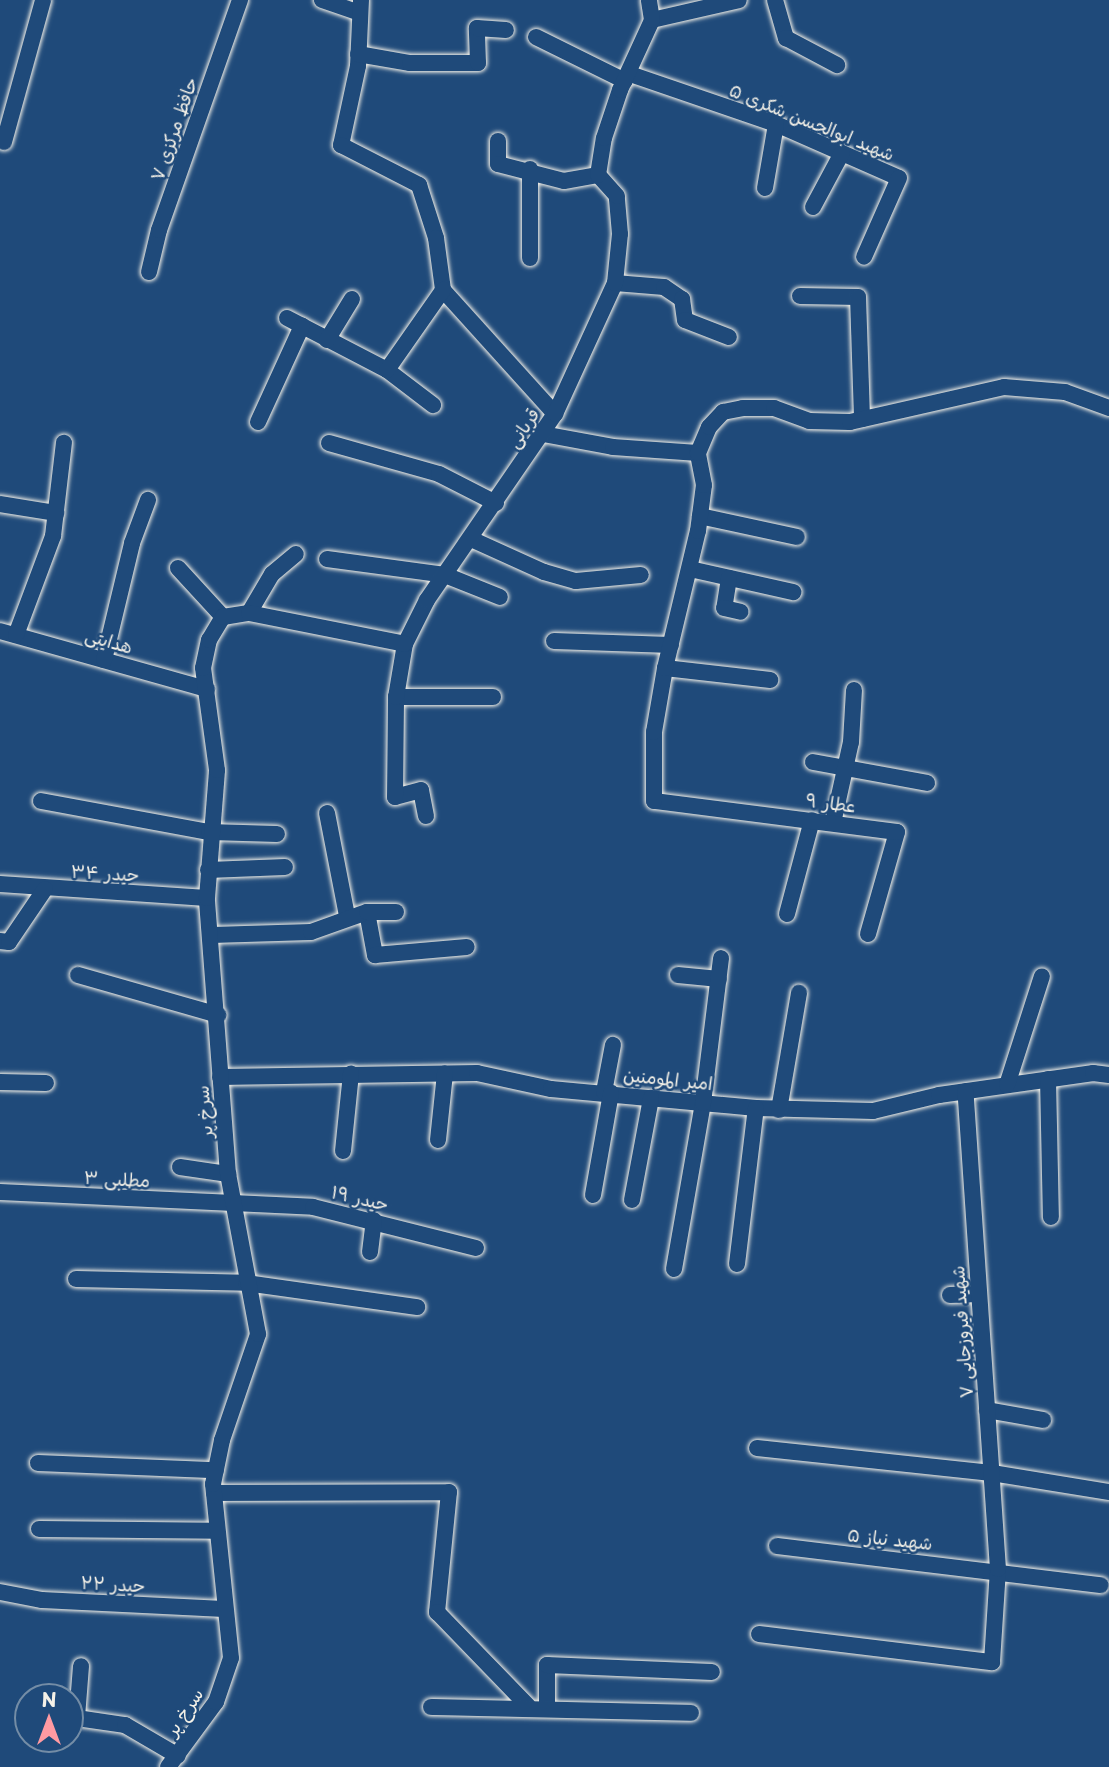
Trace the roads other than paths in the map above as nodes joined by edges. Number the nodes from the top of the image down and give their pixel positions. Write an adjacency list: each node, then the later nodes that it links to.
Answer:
1 (43, 0): 16 (street)
2 (240, 0): 24 (street, حافظ مرکزی ۷)
3 (322, 0): 7 (street)
4 (649, 0): 8 (street)
5 (739, 0): 8 (street)
6 (775, 0): 12 (street)
7 (360, 6): 11 (street)
8 (652, 20): 13 (street)
9 (506, 30): 11 (street)
10 (536, 37): 13 (street, شهید ابوالحسن شکری ۵)
11 (358, 54): 26 (street)
12 (837, 65)
13 (627, 77): 14 (street, شهید ابوالحسن شکری ۵); 19 (street)
14 (776, 124): 17 (street, شهید ابوالحسن شکری ۵); 20 (street)
15 (498, 141): 18 (street)
16 (4, 142)
17 (842, 153): 21 (street); 22 (street, شهید ابوالحسن شکری ۵)
18 (530, 169): 19 (street); 23 (street)
19 (598, 175): 25 (street, قربانی)
20 (765, 188)
21 (813, 207)
22 (864, 257)
23 (530, 258)
24 (149, 272)
25 (615, 283): 29 (street); 34 (street, قربانی)
26 (443, 290): 31 (street); 34 (street)
27 (800, 296): 35 (street)
28 (352, 299): 30 (street)
29 (729, 337)
30 (327, 340): 31 (street); 36 (street)
31 (387, 370): 32 (street)
32 (433, 405)
33 (1109, 408): 35 (street)
34 (555, 414): 37 (street, قربانی)
35 (862, 419): 40 (street)
36 (258, 422)
37 (543, 434): 40 (street); 42 (street, قربانی)
38 (64, 443): 44 (street)
39 (329, 443): 42 (street)
40 (698, 453): 45 (street)
41 (148, 500): 64 (street)
42 (496, 503): 47 (street, قربانی)
43 (0, 504): 44 (street)
44 (56, 513): 60 (street)
45 (700, 516): 46 (street); 51 (street)
46 (797, 537)
47 (471, 539): 52 (street, قربانی); 53 (street)
48 (296, 554): 58 (street)
49 (327, 559): 52 (street)
50 (178, 568): 59 (street)
51 (690, 569): 54 (street); 63 (street)
52 (445, 575): 56 (street); 62 (street, قربانی)
53 (641, 575)
54 (729, 578): 55 (street); 57 (street)
55 (793, 592)
56 (500, 597)
57 (741, 612)
58 (249, 613): 59 (street); 62 (street)
59 (223, 617): 67 (street, سرخ پر)
60 (8, 633): 64 (street, هدایتی)
61 (554, 641): 63 (street)
62 (405, 644): 69 (street, قربانی)
63 (671, 645): 65 (street)
64 (104, 660): 67 (street, هدایتی)
65 (664, 668): 66 (street); 77 (street, عطار ۹)
66 (770, 680)
67 (207, 689): 79 (street, سرخ پر)
68 (854, 690): 72 (street)
69 (396, 697): 70 (street); 76 (street, قربانی)
70 (493, 697)
71 (813, 762): 72 (street)
72 (845, 769): 73 (street); 78 (street)
73 (927, 783)
74 (41, 801): 79 (street)
75 (327, 813): 89 (street)
76 (426, 816)
77 (812, 820): 78 (street, عطار ۹); 88 (street)
78 (833, 823): 90 (street, عطار ۹)
79 (209, 832): 80 (street); 82 (street, سرخ پر)
80 (277, 834)
81 (285, 867): 82 (street)
82 (208, 870): 85 (street, سرخ پر)
83 (0, 884): 84 (street, حیدر ۳۴)
84 (45, 889): 85 (street, حیدر ۳۴); 92 (street)
85 (207, 898): 91 (street, سرخ پر)
86 (367, 912): 87 (street); 89 (street); 93 (street)
87 (396, 912)
88 (788, 914)
89 (347, 916): 91 (street)
90 (868, 934)
91 (212, 935): 100 (street, سرخ پر)
92 (0, 941)
93 (467, 947)
94 (721, 958): 98 (street)
95 (78, 975): 100 (street)
96 (678, 975): 98 (street)
97 (1042, 976): 109 (street)
98 (719, 979): 113 (street)
99 (799, 993): 115 (street)
100 (218, 1015): 105 (street, سرخ پر)
101 (613, 1045): 111 (street)
102 (351, 1073): 103 (street, امیر المومنین); 105 (street, امیر المومنین); 117 (street)
103 (445, 1073): 111 (street, امیر المومنین); 116 (street)
104 (1109, 1075): 106 (street, امیر المومنین)
105 (220, 1077): 119 (street, سرخ پر)
106 (1048, 1079): 109 (street, امیر المومنین); 124 (street)
107 (0, 1082): 108 (street)
108 (46, 1083)
109 (1007, 1085): 110 (street, امیر المومنین)
110 (965, 1091): 115 (street, امیر المومنین); 132 (street, شهید فیروزجایی ۷)
111 (608, 1092): 112 (street, امیر المومنین); 121 (street)
112 (651, 1098): 113 (street, امیر المومنین); 122 (street)
113 (704, 1103): 114 (street, امیر المومنین); 129 (street)
114 (756, 1108): 115 (street, امیر المومنین); 128 (street)
115 (779, 1110)
116 (438, 1140)
117 (343, 1151)
118 (180, 1167): 119 (street)
119 (228, 1174): 123 (street, سرخ پر)
120 (0, 1192): 123 (street, مطلبی ۳)
121 (593, 1195)
122 (632, 1200)
123 (232, 1204): 125 (street, حیدر ۱۹); 131 (street, سرخ پر)
124 (1051, 1217)
125 (374, 1220): 126 (street, حیدر ۱۹); 127 (street)
126 (476, 1248)
127 (370, 1252)
128 (737, 1264)
129 (674, 1269)
130 (76, 1279): 131 (street)
131 (246, 1283): 134 (street); 139 (street, سرخ پر)
132 (979, 1294): 133 (street); 135 (street, شهید فیروزجایی ۷)
133 (950, 1295)
134 (417, 1307)
135 (987, 1410): 136 (street); 140 (street, شهید فیروزجایی ۷)
136 (1043, 1420)
137 (757, 1448): 140 (street)
138 (38, 1463): 139 (street)
139 (216, 1470): 142 (street, سرخ پر)
140 (992, 1473): 141 (street); 146 (street, شهید فیروزجایی ۷)
141 (1109, 1492)
142 (214, 1493): 144 (street, سرخ پر); 154 (street)
143 (39, 1529): 144 (street)
144 (216, 1531): 149 (street, سرخ پر)
145 (777, 1546): 146 (street, شهید نیاز ۵)
146 (998, 1569): 147 (street, شهید نیاز ۵); 150 (street, شهید فیروزجایی ۷)
147 (1101, 1586)
148 (0, 1592): 149 (street, حیدر ۲۲)
149 (224, 1609): 159 (street, سرخ پر)
150 (759, 1634)
151 (81, 1665): 153 (street)
152 (712, 1672): 155 (street)
153 (78, 1683)
154 (528, 1706): 155 (street); 156 (street)
155 (547, 1706): 157 (street)
156 (431, 1707)
157 (691, 1713)
158 (84, 1719): 159 (street)
159 (173, 1762)

